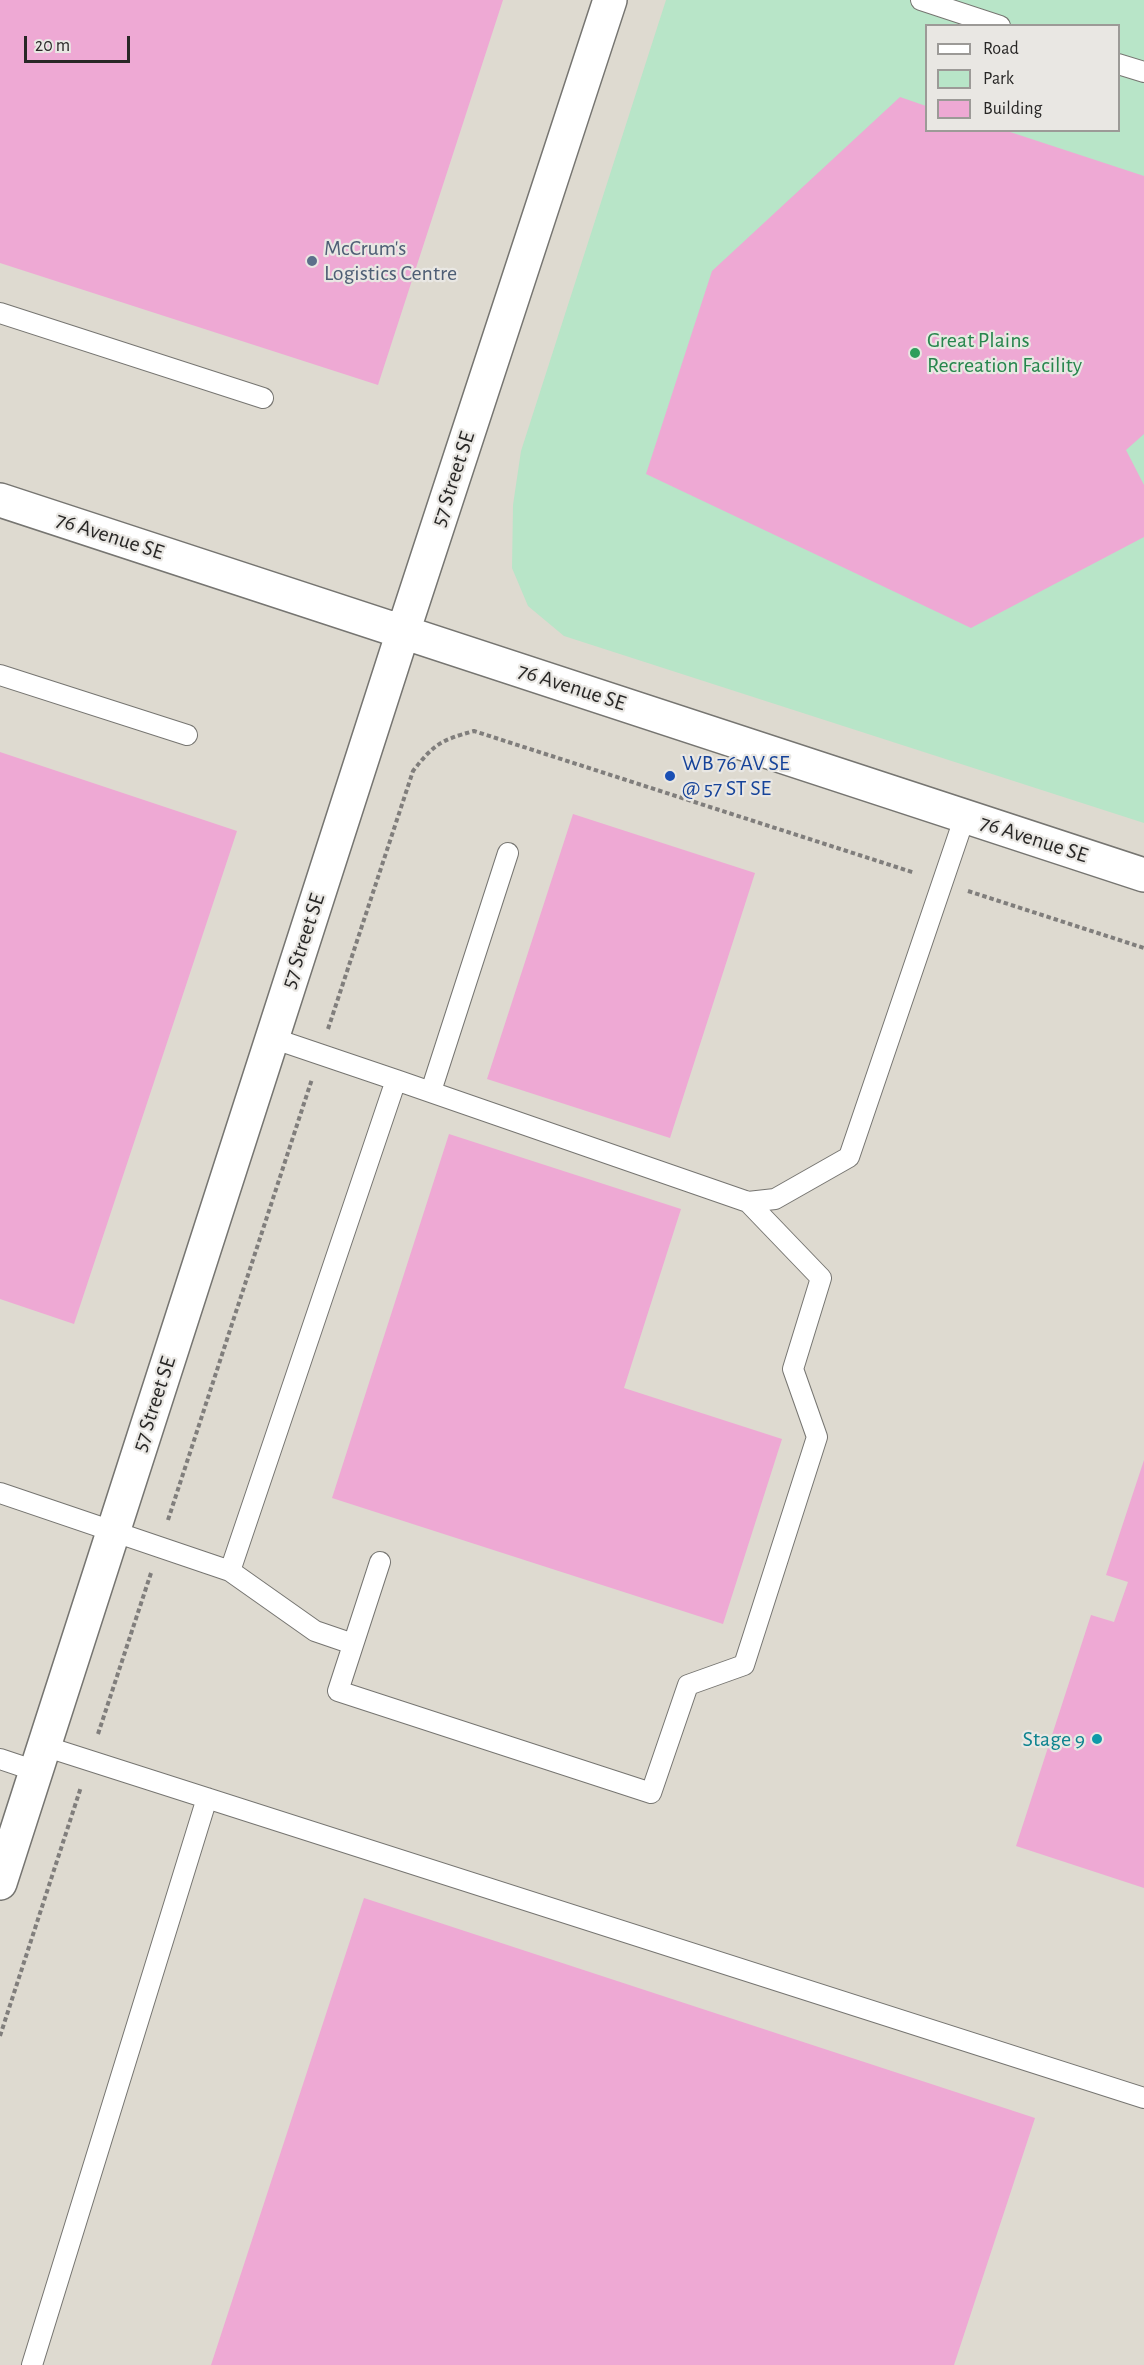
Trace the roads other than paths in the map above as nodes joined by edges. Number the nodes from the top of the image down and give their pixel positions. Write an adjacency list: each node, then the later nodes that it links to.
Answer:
1 (610, 0): 9 (street, 57 Street SE)
2 (921, 0): 3 (lane)
3 (994, 24)
4 (1120, 64): 5 (lane)
5 (1144, 72)
6 (0, 313): 7 (lane)
7 (263, 398)
8 (0, 500): 9 (street, 76 Avenue SE)
9 (403, 632): 12 (street, 76 Avenue SE); 15 (street, 57 Street SE)
10 (0, 675): 11 (lane)
11 (187, 735)
12 (965, 816): 14 (street, 76 Avenue SE); 18 (lane)
13 (508, 853): 17 (lane)
14 (1144, 875)
15 (272, 1038): 16 (lane); 20 (street, 57 Street SE)
16 (396, 1080): 17 (lane); 22 (lane)
17 (431, 1091): 18 (lane)
18 (748, 1202): 23 (lane)
19 (0, 1493): 20 (lane)
20 (113, 1531): 22 (lane); 25 (street, 57 Street SE)
21 (380, 1563): 23 (lane)
22 (230, 1571): 23 (lane)
23 (353, 1644)
24 (0, 1759): 25 (lane)
25 (40, 1759): 26 (lane); 27 (street, 57 Street SE)
26 (207, 1798): 28 (lane); 29 (lane)
27 (0, 1883)
28 (1144, 2098)
29 (32, 2365)

